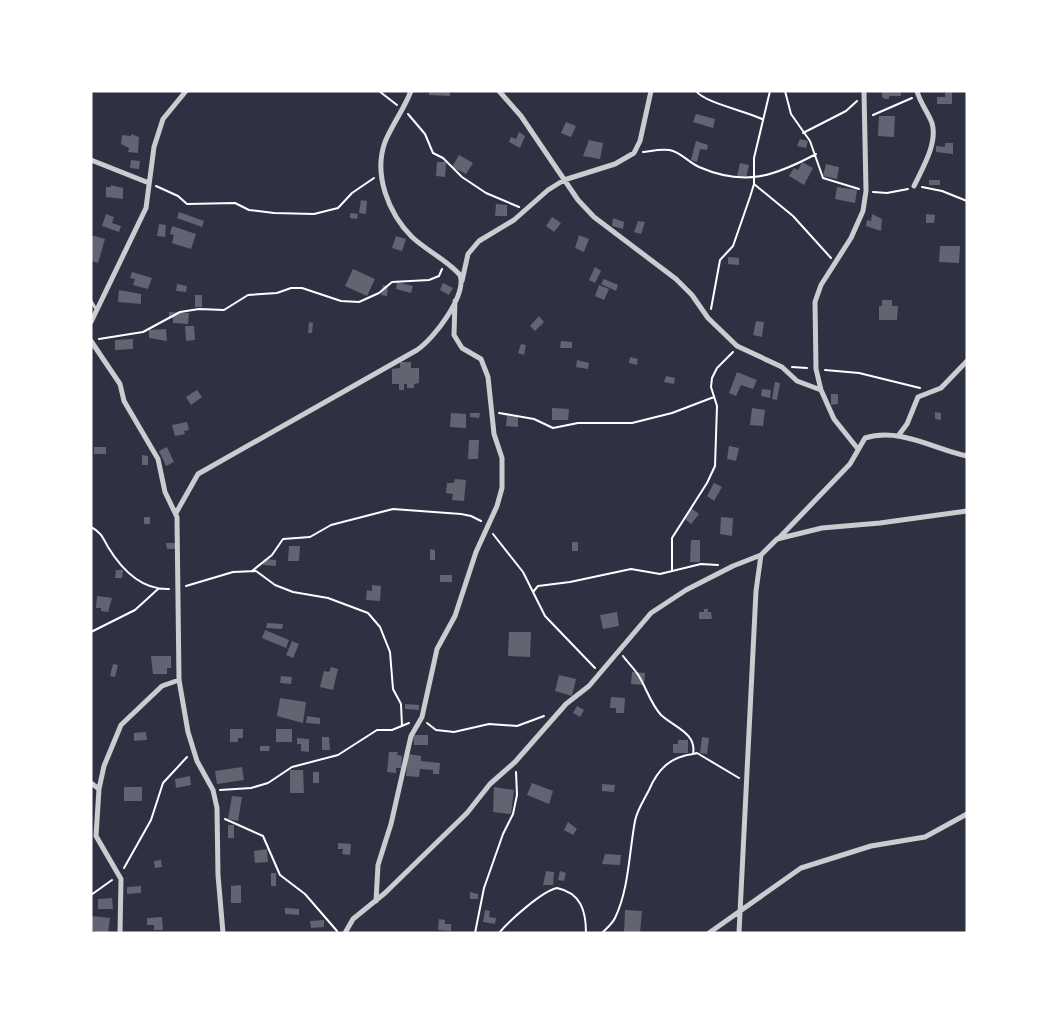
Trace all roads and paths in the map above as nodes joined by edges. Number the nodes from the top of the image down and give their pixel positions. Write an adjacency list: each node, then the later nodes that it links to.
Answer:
1 (186, 91): 21 (street)
2 (379, 91): 11 (path)
3 (411, 91): 11 (street)
4 (499, 91): 20 (street)
5 (651, 91): 15 (street)
6 (696, 91): 12 (path)
7 (770, 91): 12 (path)
8 (785, 91): 14 (path)
9 (864, 93): 13 (street); 14 (path)
10 (918, 93): 13 (path); 23 (street)
11 (403, 110): 18 (street); 25 (path)
12 (762, 119): 19 (path)
13 (865, 120): 24 (street)
14 (802, 133): 16 (path)
15 (634, 153): 19 (path); 20 (street)
16 (816, 154): 19 (path); 24 (path)
17 (91, 160): 21 (street)
18 (382, 174): 21 (path); 26 (street)
19 (754, 178): 22 (path)
20 (564, 180): 25 (street); 32 (street)
21 (149, 183): 31 (street)
22 (754, 184): 27 (path); 32 (path)
23 (914, 186)
24 (866, 191): 27 (street)
25 (524, 211): 28 (street)
26 (445, 262): 28 (street); 34 (path)
27 (836, 264): 39 (street)
28 (462, 281): 30 (street)
29 (91, 301): 31 (lane)
30 (455, 301): 43 (street); 48 (street)
31 (96, 309): 33 (street)
32 (708, 318): 36 (street)
33 (91, 322)
34 (98, 339)
35 (91, 341): 48 (street)
36 (737, 346): 38 (street); 42 (path)
37 (967, 361): 41 (street)
38 (782, 367): 39 (path); 40 (street)
39 (816, 369): 40 (street); 41 (path)
40 (821, 390): 45 (street)
41 (935, 392): 44 (street)
42 (716, 397): 43 (path); 55 (path)
43 (492, 412): 49 (street)
44 (898, 436): 45 (street); 46 (street)
45 (858, 449): 51 (street)
46 (967, 456)
47 (967, 511): 51 (street)
48 (176, 512): 56 (street)
49 (488, 526): 54 (path); 58 (path); 64 (street)
50 (91, 527): 57 (path)
51 (777, 539): 52 (street)
52 (761, 555): 53 (street); 69 (street)
53 (733, 566): 55 (path); 60 (street)
54 (252, 571): 56 (path); 65 (path)
55 (672, 572): 58 (path)
56 (178, 588): 57 (path); 62 (street)
57 (158, 589): 59 (path)
58 (533, 592): 61 (path)
59 (91, 632)
60 (618, 650): 61 (street); 67 (path)
61 (600, 673): 68 (street)
62 (178, 680): 66 (street); 71 (street)
63 (544, 716): 64 (path)
64 (422, 717): 65 (path); 77 (street)
65 (402, 726): 72 (path)
66 (194, 749): 72 (street); 75 (path)
67 (693, 754): 69 (path); 86 (path)
68 (515, 762): 77 (street); 83 (path)
69 (746, 782): 78 (street)
70 (91, 783): 71 (street)
71 (99, 789): 75 (street)
72 (213, 790): 73 (street)
73 (217, 808): 80 (street); 81 (path)
74 (967, 814): 78 (street)
75 (120, 874): 76 (path); 79 (street)
76 (91, 895)
77 (376, 901): 82 (street)
78 (739, 913): 87 (street); 88 (street)
79 (120, 933)
80 (223, 933)
81 (338, 933)
82 (345, 933)
83 (475, 933)
84 (499, 933): 85 (path)
85 (586, 933)
86 (602, 933)
87 (709, 933)
88 (739, 933)

